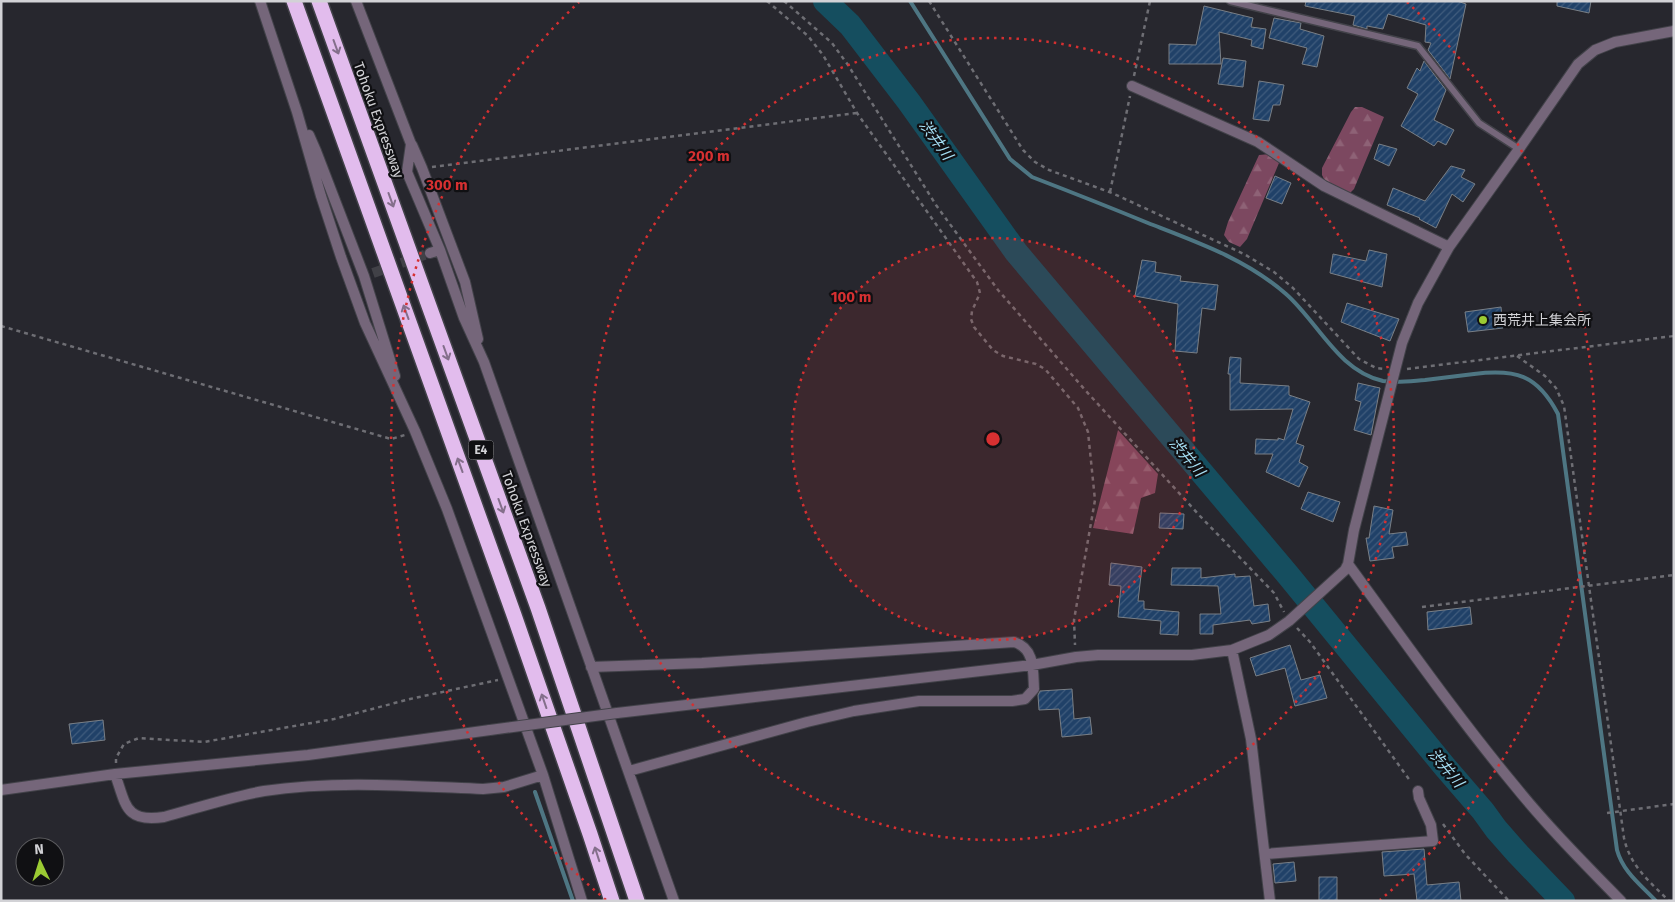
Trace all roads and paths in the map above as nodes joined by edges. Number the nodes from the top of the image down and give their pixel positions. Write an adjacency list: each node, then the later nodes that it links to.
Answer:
1 (260, 1): 11 (street)
2 (294, 1): 47 (highway, E4, one-way to 2)
3 (319, 1): 48 (highway, Tohoku Expressway / E4, one-way to 48)
4 (356, 1): 13 (street)
5 (767, 1): 12 (path)
6 (784, 1): 30 (path)
7 (928, 1): 23 (path)
8 (1230, 1): 14 (lane)
9 (1674, 31): 14 (street)
10 (1132, 86): 16 (street)
11 (297, 112): 24 (street); 24 (street)
12 (857, 113): 15 (path); 32 (path)
13 (411, 144): 15 (street); 17 (street)
14 (1519, 149): 16 (street)
15 (422, 168): 22 (street)
16 (1449, 247): 23 (street)
17 (440, 250): 18 (street); 22 (street)
18 (430, 253)
19 (1, 326): 25 (path)
20 (1674, 336): 21 (path)
21 (1516, 356): 23 (path); 28 (path)
22 (484, 362): 34 (street)
23 (1393, 377): 26 (street)
24 (402, 403): 35 (street)
25 (406, 435)
26 (1346, 567): 30 (street); 52 (street)
27 (1674, 575): 28 (path)
28 (1588, 586): 29 (path); 42 (path)
29 (1422, 608)
30 (1292, 618): 31 (street); 40 (path)
31 (1232, 650): 32 (street); 45 (street)
32 (1076, 657): 33 (street)
33 (1032, 665): 34 (street); 36 (street); 37 (street, bridge)
34 (591, 667): 36 (street)
35 (508, 678): 37 (path); 38 (street)
36 (629, 771): 49 (street)
37 (115, 774): 38 (street); 39 (street)
38 (543, 775): 46 (street)
39 (1, 790)
40 (1418, 791): 45 (street)
41 (1674, 804): 42 (path)
42 (1619, 811): 43 (path); 53 (path)
43 (1607, 813)
44 (1443, 824): 51 (path)
45 (1265, 854): 50 (street)
46 (582, 901)
47 (612, 901)
48 (637, 901)
49 (674, 901)
50 (1270, 901)
51 (1509, 901)
52 (1621, 901)
53 (1670, 901)

